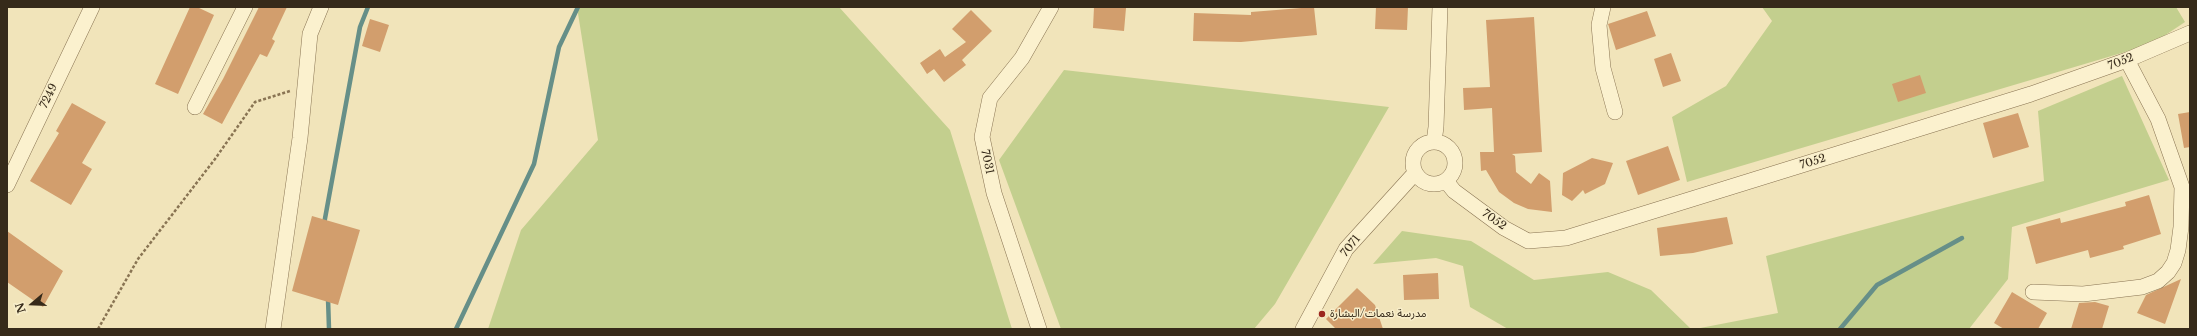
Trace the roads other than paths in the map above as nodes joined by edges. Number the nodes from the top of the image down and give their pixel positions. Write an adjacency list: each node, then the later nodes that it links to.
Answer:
1 (92, 7): 14 (street, 7249)
2 (245, 7): 9 (street)
3 (321, 7): 16 (street)
4 (1051, 7): 17 (street, 7031)
5 (1440, 7): 11 (street)
6 (1603, 7): 10 (street)
7 (2190, 33): 8 (street, 7052)
8 (2127, 60): 13 (street, 7052); 15 (street)
9 (195, 107)
10 (1615, 112)
11 (1434, 142): 12 (street); 13 (street)
12 (1415, 173): 13 (street); 18 (street, 7071)
13 (1446, 181)
14 (7, 185)
15 (2033, 292)
16 (273, 329)
17 (1039, 329)
18 (1302, 329)

